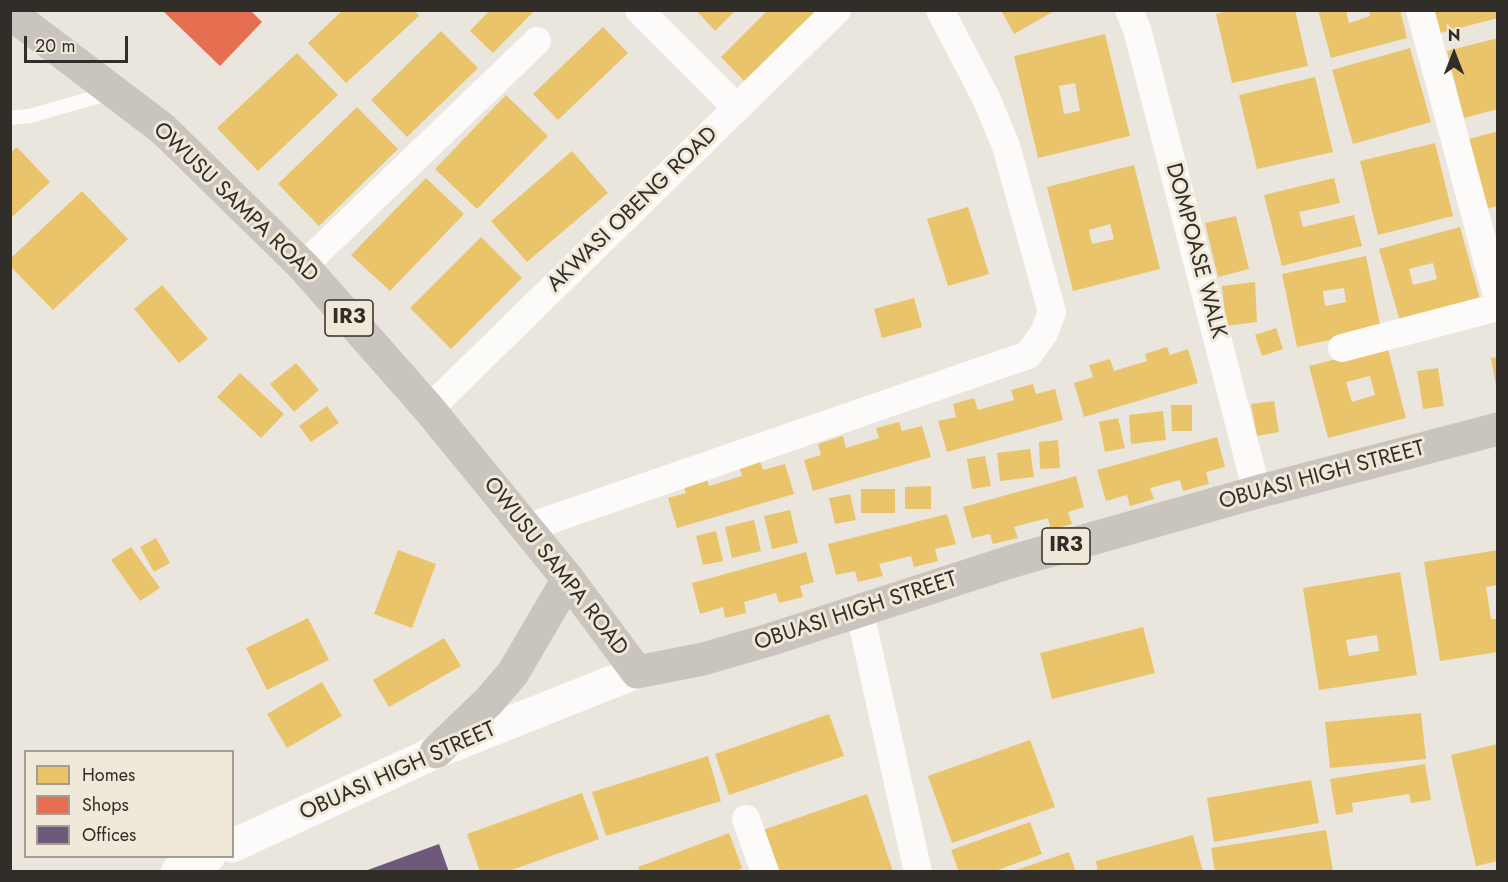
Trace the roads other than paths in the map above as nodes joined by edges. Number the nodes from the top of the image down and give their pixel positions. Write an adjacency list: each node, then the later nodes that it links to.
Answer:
1 (639, 10): 9 (street)
2 (837, 10): 9 (street, AKWASI OBENG ROAD)
3 (939, 10): 18 (street)
4 (1129, 10): 17 (street, DOMPOASE WALK)
5 (1420, 10): 12 (street)
6 (10, 13): 8 (main road, OWUSU SAMPA ROAD / IR3)
7 (537, 41): 11 (street)
8 (113, 92): 10 (lane); 11 (main road, OWUSU SAMPA ROAD / IR3)
9 (737, 108): 15 (street, AKWASI OBENG ROAD)
10 (10, 118)
11 (303, 266): 15 (main road, OWUSU SAMPA ROAD / IR3)
12 (1497, 299)
13 (1497, 307): 14 (street)
14 (1342, 348)
15 (429, 409): 18 (main road, OWUSU SAMPA ROAD / IR3)
16 (1497, 429): 17 (main road, OBUASI HIGH STREET / IR3)
17 (1257, 492): 20 (main road, OBUASI HIGH STREET / IR3)
18 (526, 528): 19 (main road, OWUSU SAMPA ROAD / IR3)
19 (568, 579): 21 (main road, OWUSU SAMPA ROAD / IR3); 22 (main road)
20 (860, 613): 21 (main road, OBUASI HIGH STREET / IR3); 28 (street)
21 (637, 672): 22 (street, OBUASI HIGH STREET)
22 (436, 752): 24 (street, OBUASI HIGH STREET)
23 (746, 819): 27 (street)
24 (234, 845)
25 (205, 858): 26 (street)
26 (177, 872)
27 (765, 872)
28 (918, 872)

